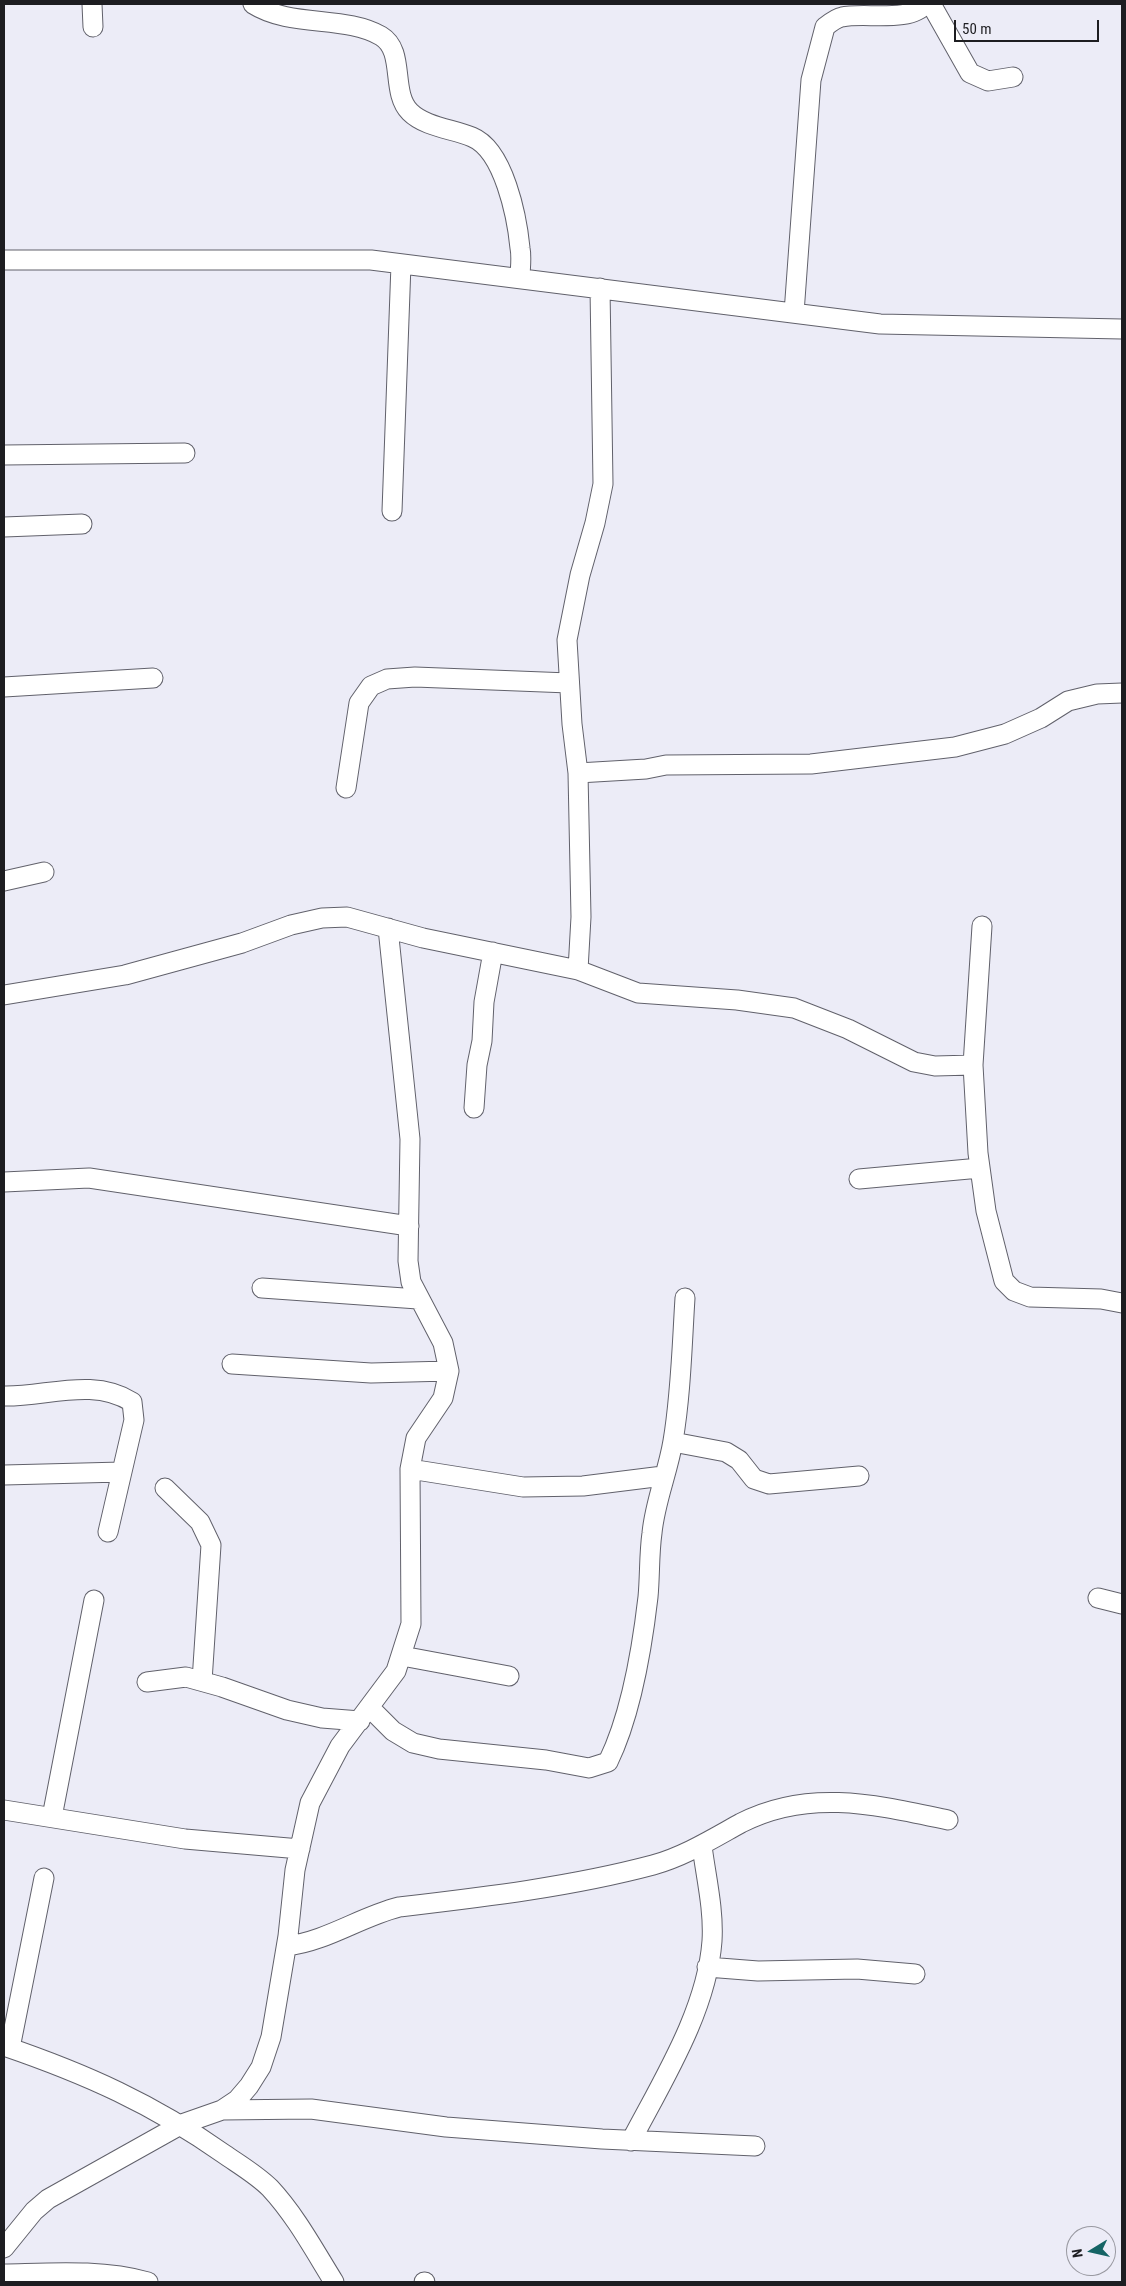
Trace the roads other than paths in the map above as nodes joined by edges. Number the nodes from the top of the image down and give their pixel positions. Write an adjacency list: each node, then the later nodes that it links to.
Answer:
1 (92, 4): 5 (street)
2 (253, 4): 9 (street)
3 (925, 4): 11 (street)
4 (931, 4): 6 (street)
5 (93, 27)
6 (1013, 77)
7 (4, 260): 8 (street)
8 (401, 264): 9 (street); 15 (street)
9 (520, 278): 10 (street)
10 (600, 288): 11 (street); 19 (street)
11 (794, 313): 12 (street)
12 (1122, 329)
13 (185, 454): 14 (street)
14 (4, 455)
15 (392, 511)
16 (82, 524): 17 (street)
17 (4, 526)
18 (153, 678): 20 (street)
19 (569, 683): 22 (street); 23 (street)
20 (4, 687)
21 (1122, 693): 22 (street)
22 (578, 773): 29 (street)
23 (346, 788)
24 (44, 872): 25 (street)
25 (4, 881)
26 (982, 926): 31 (street)
27 (388, 928): 28 (street); 30 (street); 36 (street)
28 (493, 952): 29 (street); 32 (street)
29 (578, 970): 31 (street)
30 (4, 996)
31 (973, 1065): 33 (street)
32 (474, 1108)
33 (980, 1168): 34 (street); 40 (street)
34 (859, 1179)
35 (4, 1182): 36 (street)
36 (409, 1226): 39 (street)
37 (262, 1288): 39 (street)
38 (685, 1298): 44 (street)
39 (418, 1299): 42 (street)
40 (1122, 1303)
41 (232, 1364): 42 (street)
42 (449, 1371): 45 (street)
43 (4, 1396): 46 (street)
44 (673, 1442): 48 (street); 49 (street)
45 (410, 1469): 48 (street); 55 (street)
46 (122, 1472): 47 (street); 51 (street)
47 (4, 1475)
48 (664, 1476): 59 (street)
49 (859, 1476)
50 (165, 1488): 57 (street)
51 (108, 1532)
52 (1098, 1598): 54 (street)
53 (94, 1600): 61 (street)
54 (1122, 1604)
55 (402, 1656): 56 (street); 59 (street)
56 (509, 1676)
57 (202, 1681): 58 (street); 59 (street)
58 (147, 1682)
59 (365, 1714): 64 (street)
60 (4, 1810): 61 (street)
61 (52, 1817): 64 (street)
62 (948, 1820): 63 (street)
63 (702, 1846): 66 (street); 67 (street)
64 (300, 1849): 66 (street)
65 (44, 1878): 69 (street)
66 (287, 1946): 70 (street)
67 (708, 1967): 68 (street); 72 (street)
68 (915, 1974)
69 (7, 2047): 71 (street)
70 (222, 2110): 71 (street); 72 (street)
71 (182, 2124): 74 (street); 77 (street)
72 (632, 2141): 73 (street)
73 (755, 2146)
74 (4, 2248)
75 (4, 2274): 76 (street)
76 (148, 2282)
77 (334, 2282)

